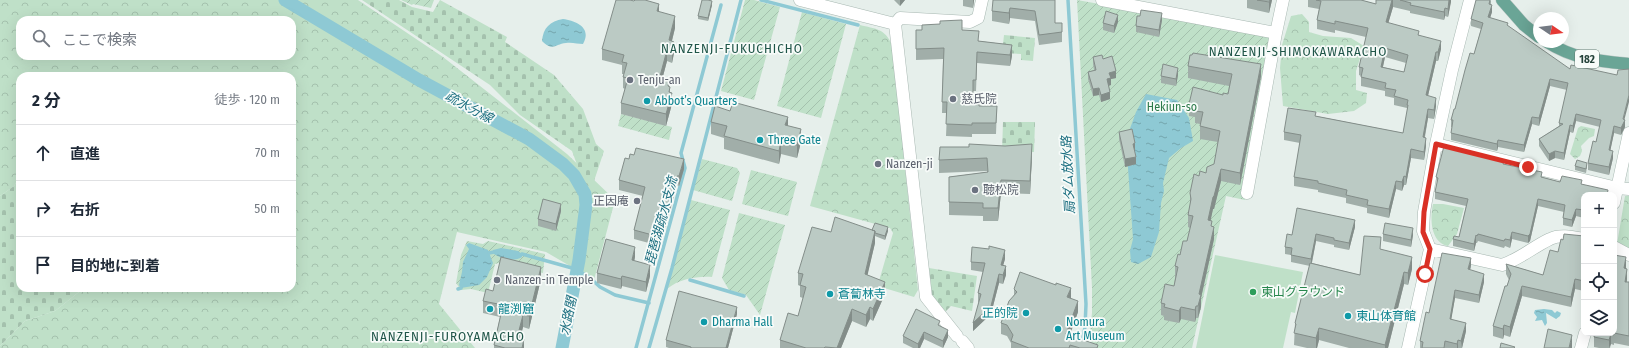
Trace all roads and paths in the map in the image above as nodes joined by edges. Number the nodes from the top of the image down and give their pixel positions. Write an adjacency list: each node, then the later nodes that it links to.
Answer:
1 (800, 0): 7 (street)
2 (982, 0): 7 (street)
3 (1102, 0): 9 (street)
4 (1283, 0): 9 (street)
5 (1470, 0): 13 (street)
6 (1502, 0): 8 (main road)
7 (895, 24): 22 (street)
8 (1533, 32)
9 (1276, 33): 15 (street)
10 (1557, 48): 11 (main road, 182)
11 (1629, 64)
12 (1629, 133): 14 (street)
13 (1436, 144): 14 (street); 18 (street)
14 (1623, 189): 16 (street)
15 (1247, 193)
16 (1617, 198)
17 (1581, 239): 18 (street)
18 (1430, 249): 23 (street)
19 (1617, 249): 20 (street)
20 (1629, 255)
21 (1584, 336): 24 (street)
22 (962, 342)
23 (1408, 348)
24 (1581, 348)

